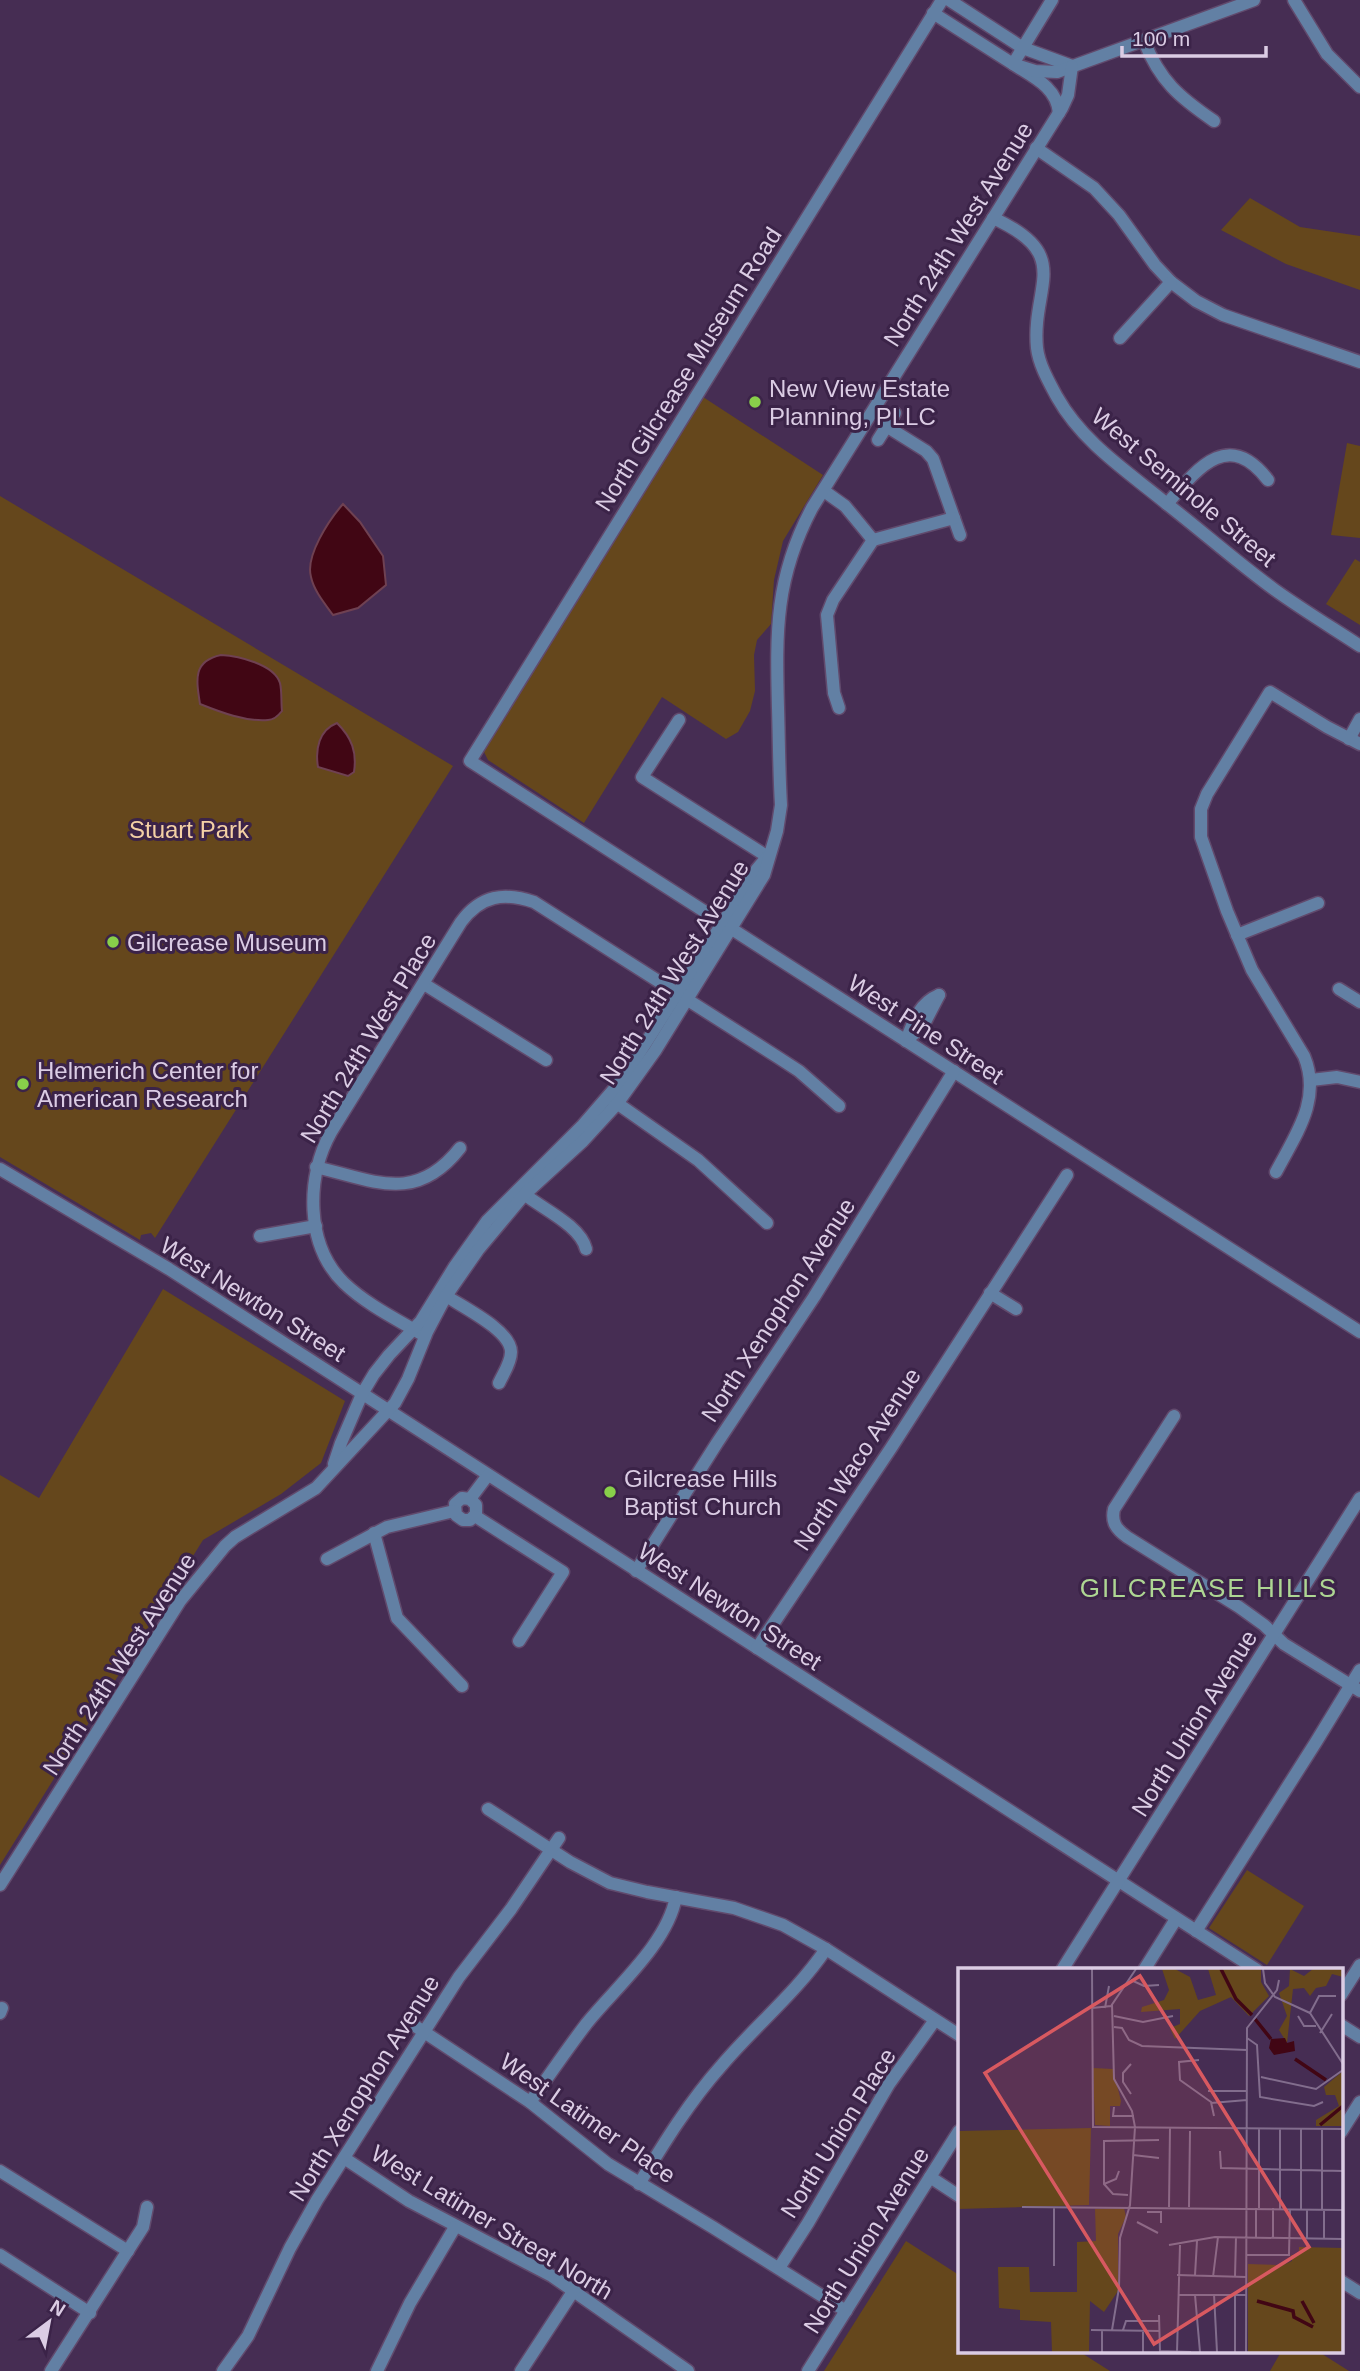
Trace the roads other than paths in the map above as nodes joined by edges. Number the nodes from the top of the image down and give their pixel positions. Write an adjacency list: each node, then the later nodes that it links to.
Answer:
1 (942, 0): 6 (street, North Gilcrease Museum Road)
2 (949, 0): 8 (street)
3 (1052, 0): 8 (street)
4 (1254, 0): 7 (street)
5 (1294, 0): 11 (street)
6 (933, 13): 9 (street); 33 (street, North Gilcrease Museum Road)
7 (1144, 41): 10 (street); 13 (street)
8 (1023, 48): 9 (street); 10 (street)
9 (1013, 64): 10 (street); 12 (street)
10 (1072, 66): 12 (street, North 24th West Avenue)
11 (1360, 87)
12 (1059, 113): 14 (street, North 24th West Avenue)
13 (1214, 121)
14 (1036, 148): 15 (street, North 24th West Avenue); 16 (street)
15 (993, 218): 23 (street, North 24th West Avenue); 24 (street, West Seminole Street)
16 (1171, 282): 17 (street); 18 (street)
17 (1120, 338)
18 (1360, 362)
19 (895, 413): 20 (street)
20 (886, 426): 21 (street); 25 (street)
21 (878, 440)
22 (1268, 480): 24 (street)
23 (821, 495): 27 (street); 34 (street, North 24th West Avenue)
24 (1167, 504): 28 (street, West Seminole Street)
25 (954, 518): 26 (street); 27 (street)
26 (960, 535)
27 (873, 540): 29 (street)
28 (1360, 646)
29 (839, 708)
30 (1360, 719): 32 (street)
31 (679, 720): 34 (street)
32 (1355, 741): 37 (street)
33 (470, 761): 36 (street, West Pine Street)
34 (768, 857): 36 (street, North 24th West Avenue)
35 (1318, 903): 37 (street)
36 (727, 926): 40 (street, North 24th West Avenue); 43 (street, West Pine Street)
37 (1237, 935): 44 (street)
38 (424, 984): 40 (street, North 24th West Place); 42 (street); 49 (street, North 24th West Place)
39 (1339, 989): 41 (street)
40 (682, 996): 46 (street, North 24th West Avenue); 47 (street)
41 (1360, 1002)
42 (546, 1060)
43 (954, 1071): 61 (street, West Pine Street); 75 (street, North Xenophon Avenue)
44 (1311, 1080): 45 (street); 51 (street)
45 (1360, 1082)
46 (613, 1101): 53 (street, North 24th West Avenue); 54 (street)
47 (839, 1106)
48 (460, 1148): 49 (street)
49 (316, 1167): 55 (street, North 24th West Place)
50 (0, 1169): 64 (street, West Newton Street)
51 (1276, 1172)
52 (1067, 1175): 58 (street, North Waco Avenue)
53 (521, 1192): 57 (street); 59 (street, North 24th West Avenue)
54 (767, 1223)
55 (316, 1226): 56 (street); 62 (street, North 24th West Place)
56 (260, 1236)
57 (586, 1249)
58 (990, 1293): 60 (street); 78 (street, North Waco Avenue)
59 (443, 1294): 62 (street, North 24th West Avenue); 63 (street)
60 (1016, 1309)
61 (1360, 1332)
62 (419, 1333): 64 (street, North 24th West Avenue); 65 (street, North 24th West Avenue)
63 (499, 1383)
64 (362, 1394): 65 (street, West Newton Street); 67 (street, North 24th West Avenue)
65 (388, 1410): 67 (street, North 24th West Avenue); 68 (street, West Newton Street)
66 (1174, 1416): 76 (street)
67 (333, 1468): 86 (street, North 24th West Avenue)
68 (488, 1475): 70 (street); 75 (street, West Newton Street)
69 (1360, 1498): 76 (street, North Union Avenue)
70 (470, 1499): 71 (street); 72 (street)
71 (454, 1511): 72 (street); 73 (street)
72 (475, 1516): 77 (street)
73 (374, 1534): 74 (street); 80 (street)
74 (327, 1559)
75 (636, 1571): 78 (street, West Newton Street)
76 (1275, 1635): 81 (street); 85 (street, North Union Avenue)
77 (519, 1641)
78 (757, 1648): 85 (street, West Newton Street)
79 (1360, 1670): 81 (street)
80 (462, 1686)
81 (1355, 1688): 89 (street)
82 (488, 1809): 84 (street)
83 (559, 1838): 84 (street, North Xenophon Avenue)
84 (551, 1850): 87 (street); 99 (street, North Xenophon Avenue)
85 (1118, 1882): 88 (street, West Newton Street); 92 (street, North Union Avenue)
86 (0, 1885)
87 (676, 1897): 90 (street); 102 (street)
88 (1176, 1919): 89 (street, West Newton Street); 93 (street)
89 (1196, 1931): 94 (street, West Newton Street)
90 (826, 1950): 96 (street); 109 (street)
91 (1360, 1965): 95 (street)
92 (1063, 1968)
93 (1145, 1968)
94 (1253, 1968)
95 (1342, 1993)
96 (935, 2020): 100 (street); 115 (street, North Union Place)
97 (412, 2024): 99 (street, West Latimer Place)
98 (1342, 2026): 101 (street)
99 (425, 2031): 102 (street, West Latimer Place); 106 (street, North Xenophon Avenue)
100 (958, 2034)
101 (1360, 2037)
102 (530, 2102): 109 (street, West Latimer Place)
103 (1360, 2102): 104 (street)
104 (1342, 2130)
105 (958, 2133): 108 (street, North Union Avenue)
106 (344, 2158): 112 (street, West Latimer Street North); 122 (street, North Xenophon Avenue)
107 (0, 2171): 113 (street)
108 (930, 2177): 110 (street); 119 (street, North Union Avenue)
109 (639, 2185): 115 (street, West Latimer Place)
110 (958, 2195)
111 (147, 2207): 113 (street)
112 (455, 2227): 117 (street, West Latimer Street North); 123 (street)
113 (128, 2251): 120 (street)
114 (0, 2255): 120 (street)
115 (779, 2268): 119 (street, West Latimer Place)
116 (1342, 2282): 118 (street)
117 (574, 2290): 124 (street); 125 (street, West Latimer Street North)
118 (1360, 2293)
119 (846, 2311): 126 (street, North Union Avenue)
120 (90, 2313): 121 (street)
121 (51, 2371)
122 (223, 2371)
123 (377, 2371)
124 (522, 2371)
125 (688, 2371)
126 (808, 2371)

